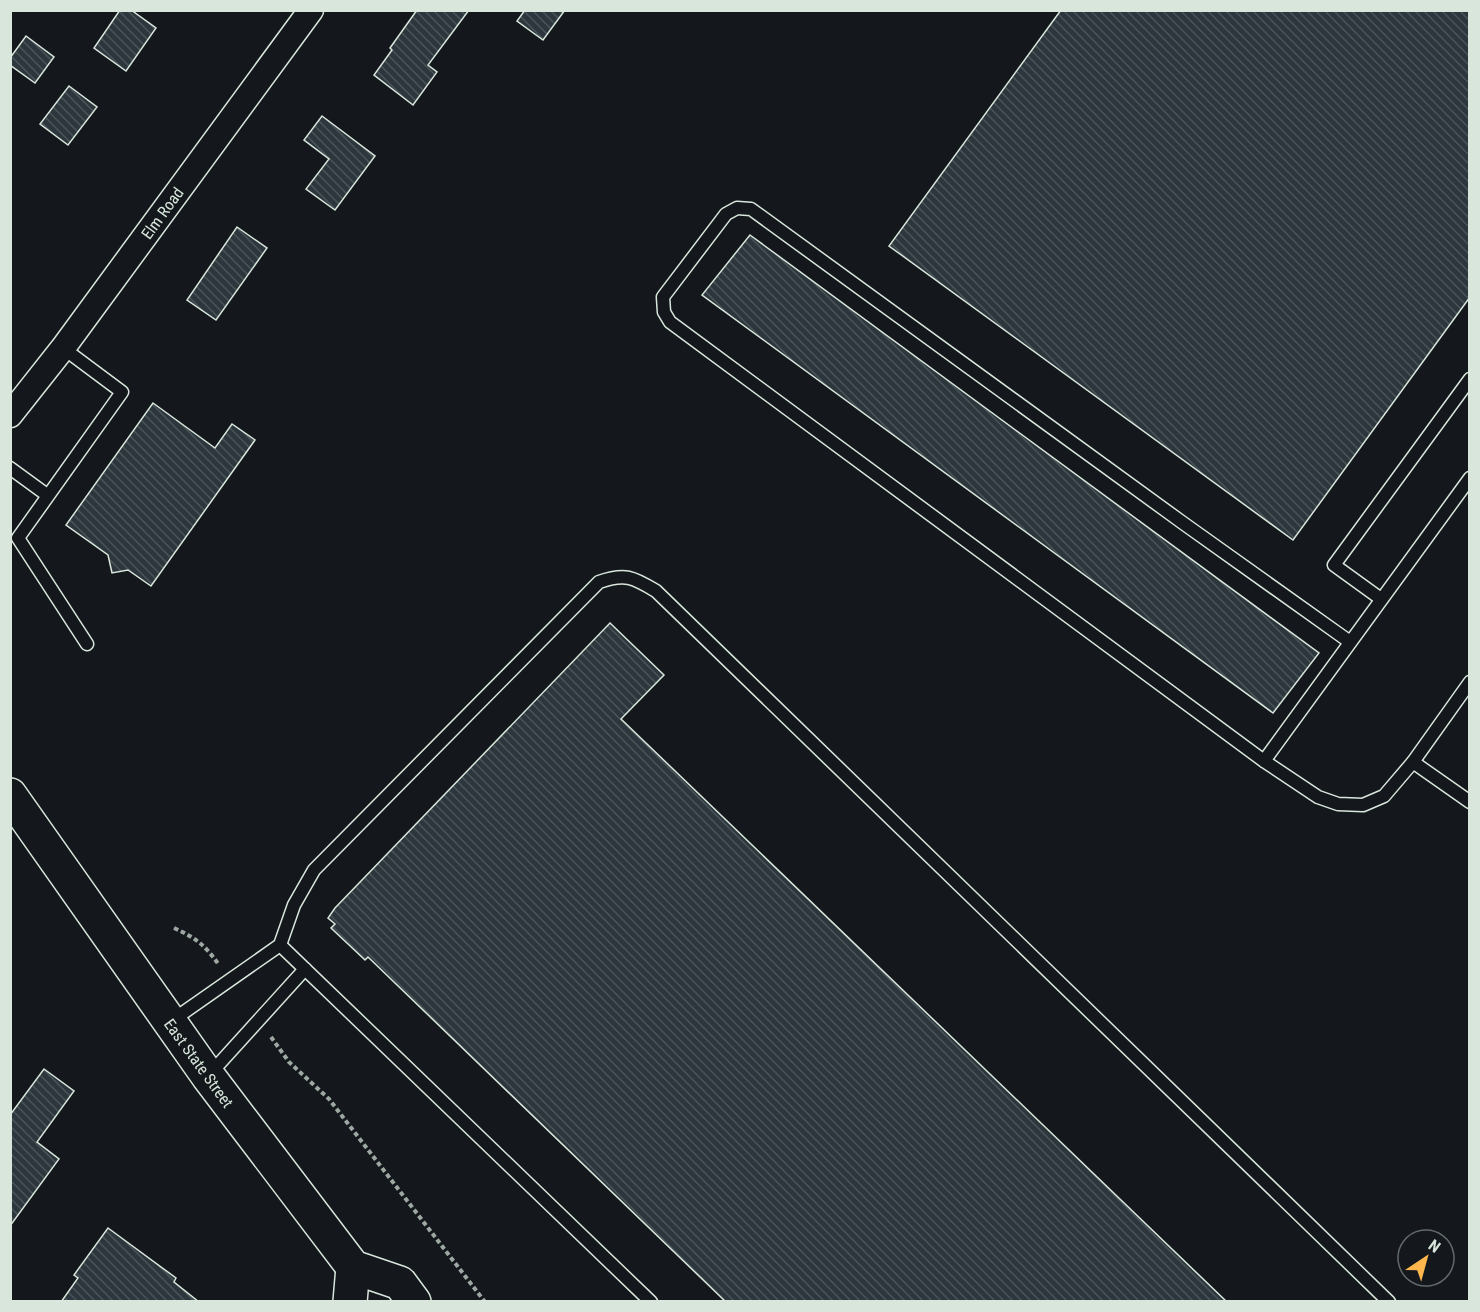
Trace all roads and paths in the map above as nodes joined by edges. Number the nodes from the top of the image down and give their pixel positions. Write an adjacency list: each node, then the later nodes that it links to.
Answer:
1 (311, 10): 2 (street, Elm Road)
2 (63, 348): 4 (street, Elm Road); 7 (lane)
3 (1470, 379): 8 (lane)
4 (10, 415)
5 (10, 468): 7 (lane)
6 (1470, 478): 8 (lane)
7 (47, 495): 10 (lane)
8 (1381, 599): 9 (lane)
9 (1350, 642): 12 (lane); 12 (lane)
10 (87, 644)
11 (1470, 682): 13 (lane)
12 (1264, 761): 13 (lane)
13 (1413, 762): 15 (lane)
14 (10, 795): 20 (main road, East State Street)
15 (1470, 802)
16 (174, 928): 18 (path)
17 (280, 945): 19 (lane); 20 (lane); 28 (lane)
18 (216, 961)
19 (305, 969): 22 (lane); 27 (lane)
20 (170, 1023): 22 (main road, East State Street)
21 (281, 1051): 26 (path)
22 (207, 1076): 23 (main road, East State Street)
23 (353, 1267): 24 (main road); 25 (main road)
24 (350, 1302)
25 (414, 1302)
26 (485, 1302)
27 (651, 1302)
28 (1389, 1302)

